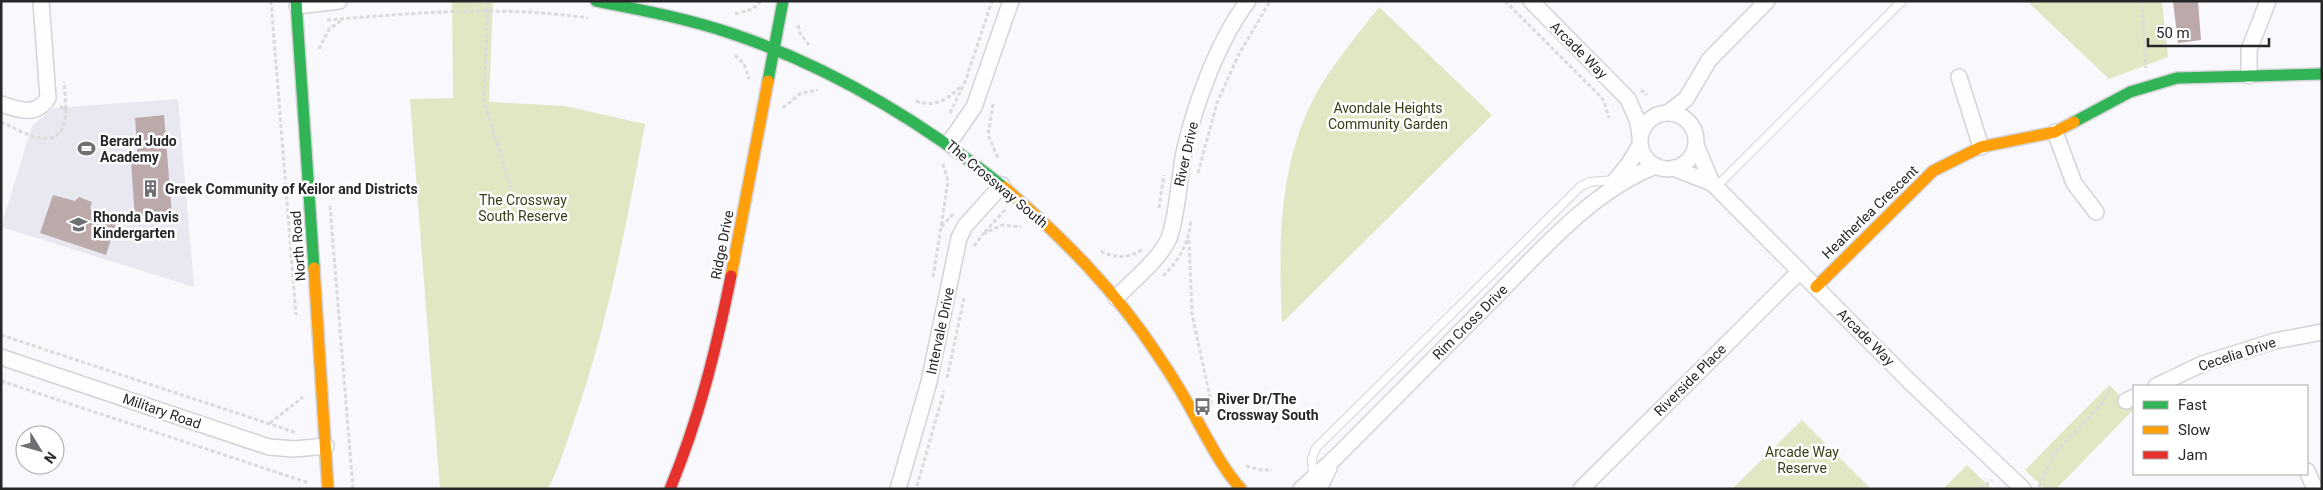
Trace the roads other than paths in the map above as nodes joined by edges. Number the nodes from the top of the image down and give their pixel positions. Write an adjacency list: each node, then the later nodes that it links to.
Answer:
1 (41, 1): 18 (street)
2 (339, 1): 11 (street)
3 (596, 1): 12 (street, The Crossway South)
4 (783, 1): 12 (street, Ridge Drive)
5 (1011, 1): 23 (street)
6 (1248, 1): 34 (street, River Drive)
7 (1531, 1): 17 (street, Arcade Way)
8 (1767, 1): 16 (street)
9 (1902, 1): 30 (lane)
10 (2268, 1): 14 (street)
11 (297, 3): 38 (street, North Road)
12 (774, 49): 23 (street, The Crossway South); 43 (street, Ridge Drive)
13 (2322, 74): 14 (street, Heatherlea Crescent)
14 (2249, 76): 21 (street, Heatherlea Crescent)
15 (1959, 77): 25 (street)
16 (1694, 88): 19 (street); 20 (street)
17 (1628, 99): 19 (street, Arcade Way); 22 (street, Arcade Way)
18 (1, 104)
19 (1665, 113): 20 (street); 22 (street)
20 (1694, 129): 24 (street)
21 (2055, 132): 25 (street, Heatherlea Crescent); 31 (street)
22 (1640, 140): 26 (street); 29 (street, Rim Cross Drive)
23 (949, 143): 28 (street, The Crossway South)
24 (1696, 145): 27 (street); 30 (street, Arcade Way)
25 (1981, 147): 33 (street, Heatherlea Crescent)
26 (1656, 166): 27 (street); 29 (street, Rim Cross Drive)
27 (1674, 168): 30 (street, Arcade Way)
28 (996, 180): 34 (street, The Crossway South); 44 (street, Intervale Drive)
29 (1612, 185): 40 (street, Rim Cross Drive); 40 (lane)
30 (1714, 185): 32 (street, Arcade Way)
31 (2096, 212)
32 (1800, 271): 33 (street, Arcade Way); 47 (street, Riverside Place)
33 (1816, 287): 48 (street, Arcade Way)
34 (1116, 298): 41 (street, The Crossway South)
35 (2322, 332): 37 (street, Cecelia Drive)
36 (1, 357): 38 (street, Military Road)
37 (2158, 385)
38 (326, 446): 42 (street, North Road)
39 (2308, 473): 49 (street)
40 (1316, 483): 46 (street, Rim Cross Drive)
41 (1238, 486): 45 (street, The Crossway South)
42 (328, 489)
43 (670, 489)
44 (898, 489)
45 (1250, 489)
46 (1301, 489)
47 (1581, 489)
48 (2023, 489)
49 (2315, 489)

